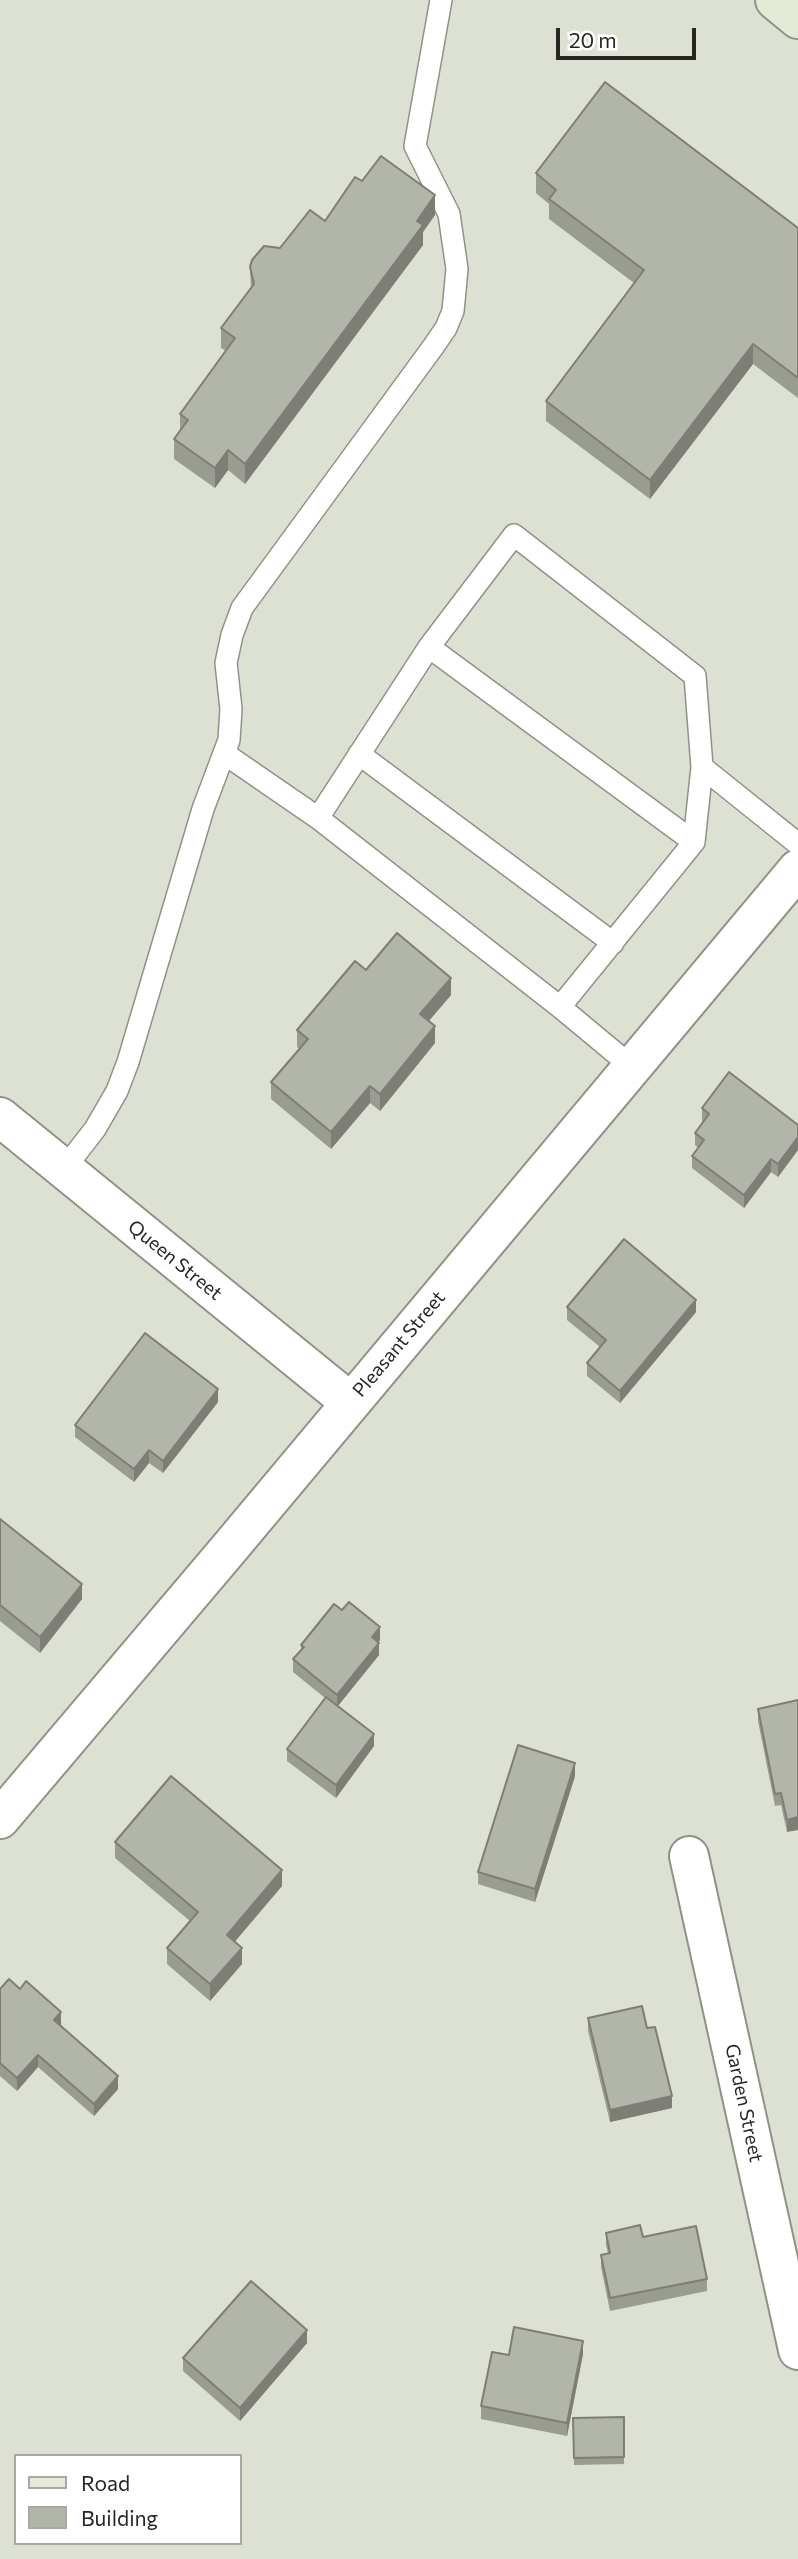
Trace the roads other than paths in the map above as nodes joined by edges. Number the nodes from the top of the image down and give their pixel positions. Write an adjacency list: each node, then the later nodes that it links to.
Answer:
1 (441, 0): 5 (lane)
2 (775, 0): 3 (main road)
3 (798, 19)
4 (429, 647): 6 (lane); 7 (lane); 9 (lane)
5 (225, 754): 8 (lane); 16 (lane)
6 (359, 754): 8 (lane); 12 (lane)
7 (702, 767): 9 (lane); 10 (lane)
8 (318, 818): 13 (lane)
9 (694, 842): 12 (lane)
10 (798, 844)
11 (798, 869): 14 (street, Pleasant Street)
12 (613, 943): 13 (lane)
13 (559, 1007): 14 (lane)
14 (631, 1066): 17 (street, Pleasant Street)
15 (0, 1117): 16 (street, Queen Street)
16 (64, 1169): 17 (street, Queen Street)
17 (350, 1402): 18 (street, Pleasant Street)
18 (0, 1819)
19 (689, 1856): 20 (street, Garden Street)
20 (798, 2350)

